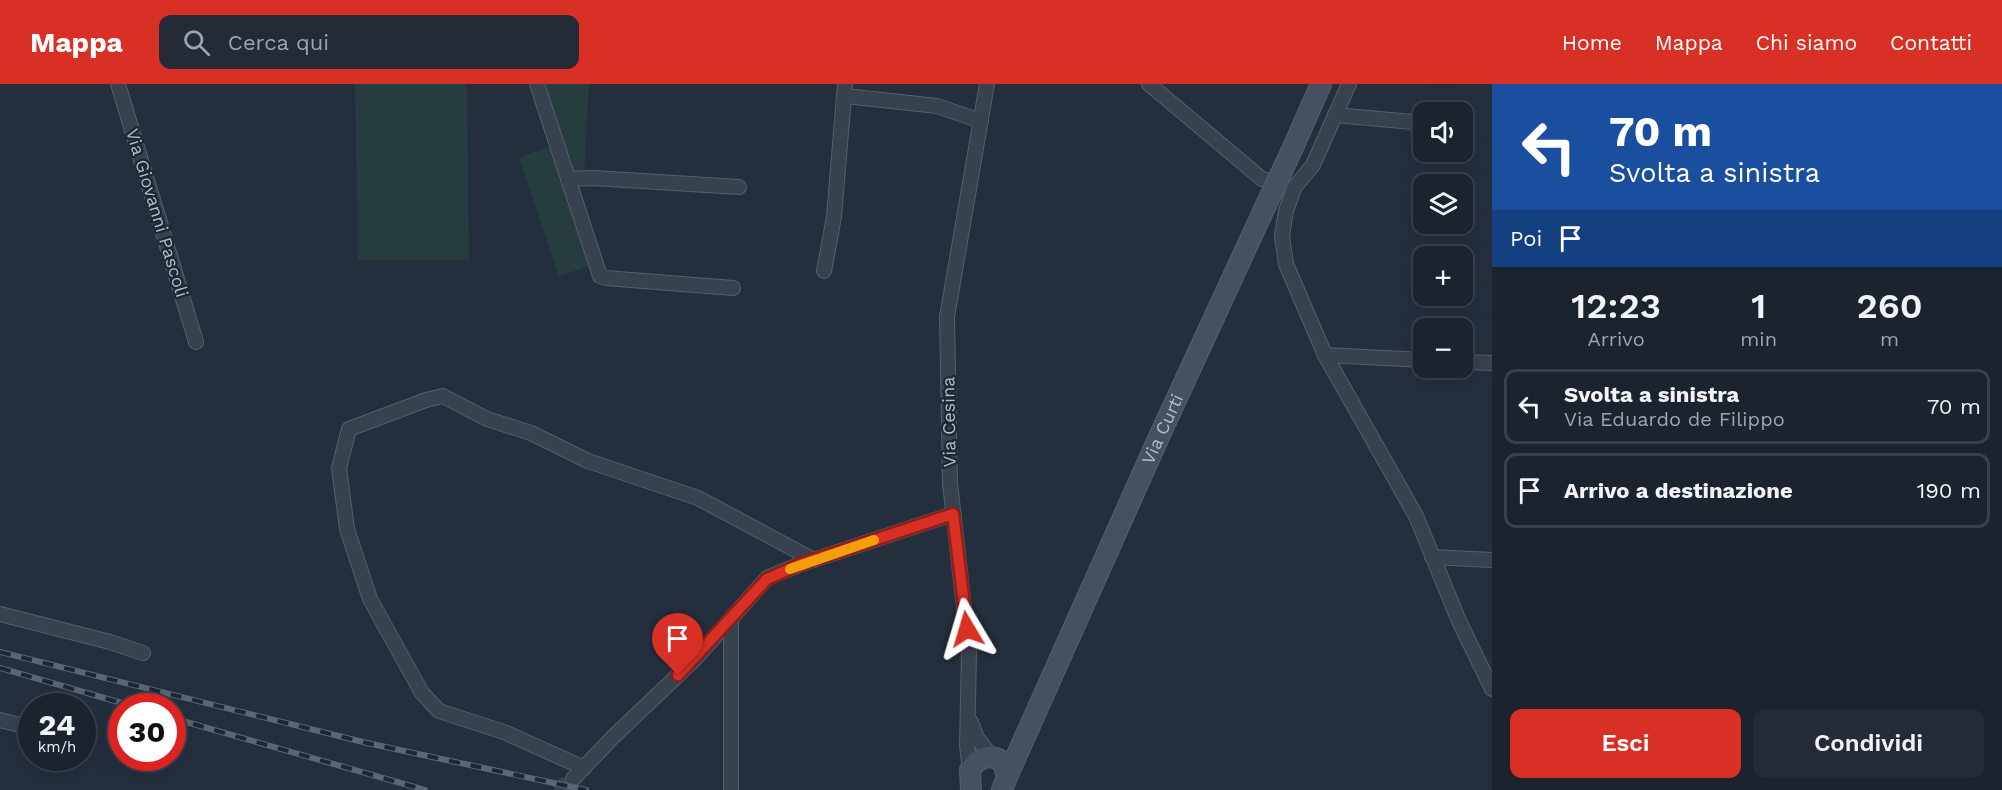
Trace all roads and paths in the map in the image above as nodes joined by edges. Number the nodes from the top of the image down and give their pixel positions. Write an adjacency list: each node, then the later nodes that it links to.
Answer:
1 (118, 84): 16 (street, Via Giovanni Pascoli)
2 (537, 84): 11 (street)
3 (987, 84): 9 (street, Via Cesina)
4 (1149, 84): 13 (street)
5 (1321, 84): 32 (main road, Via Curti, bridge)
6 (1349, 84): 8 (street)
7 (845, 90): 9 (street); 14 (street)
8 (1335, 115): 10 (street); 13 (street)
9 (981, 122): 21 (street, Via Cesina)
10 (1413, 122)
11 (568, 179): 12 (street); 15 (street)
12 (740, 188)
13 (1294, 188): 17 (street)
14 (824, 271)
15 (733, 288)
16 (196, 342)
17 (1325, 355): 18 (street); 22 (street)
18 (1413, 359)
19 (1473, 362): 20 (street)
20 (1492, 363)
21 (953, 514): 23 (street); 29 (street, Via Cesina)
22 (1432, 557): 24 (street); 28 (street)
23 (814, 560): 26 (street); 34 (street)
24 (1492, 560)
25 (0, 614): 27 (street)
26 (731, 619): 34 (street); 38 (street)
27 (143, 653)
28 (1492, 689)
29 (968, 712): 33 (street, Via Cesina); 35 (street)
30 (0, 720): 31 (street)
31 (18, 724)
32 (1025, 737): 33 (main road); 37 (main road, Via Curti)
33 (994, 757): 35 (main road); 37 (main road, Via Cesina)
34 (584, 768): 36 (street)
35 (970, 770): 39 (main road)
36 (573, 779)
37 (1004, 783)
38 (730, 790)
39 (971, 790)

